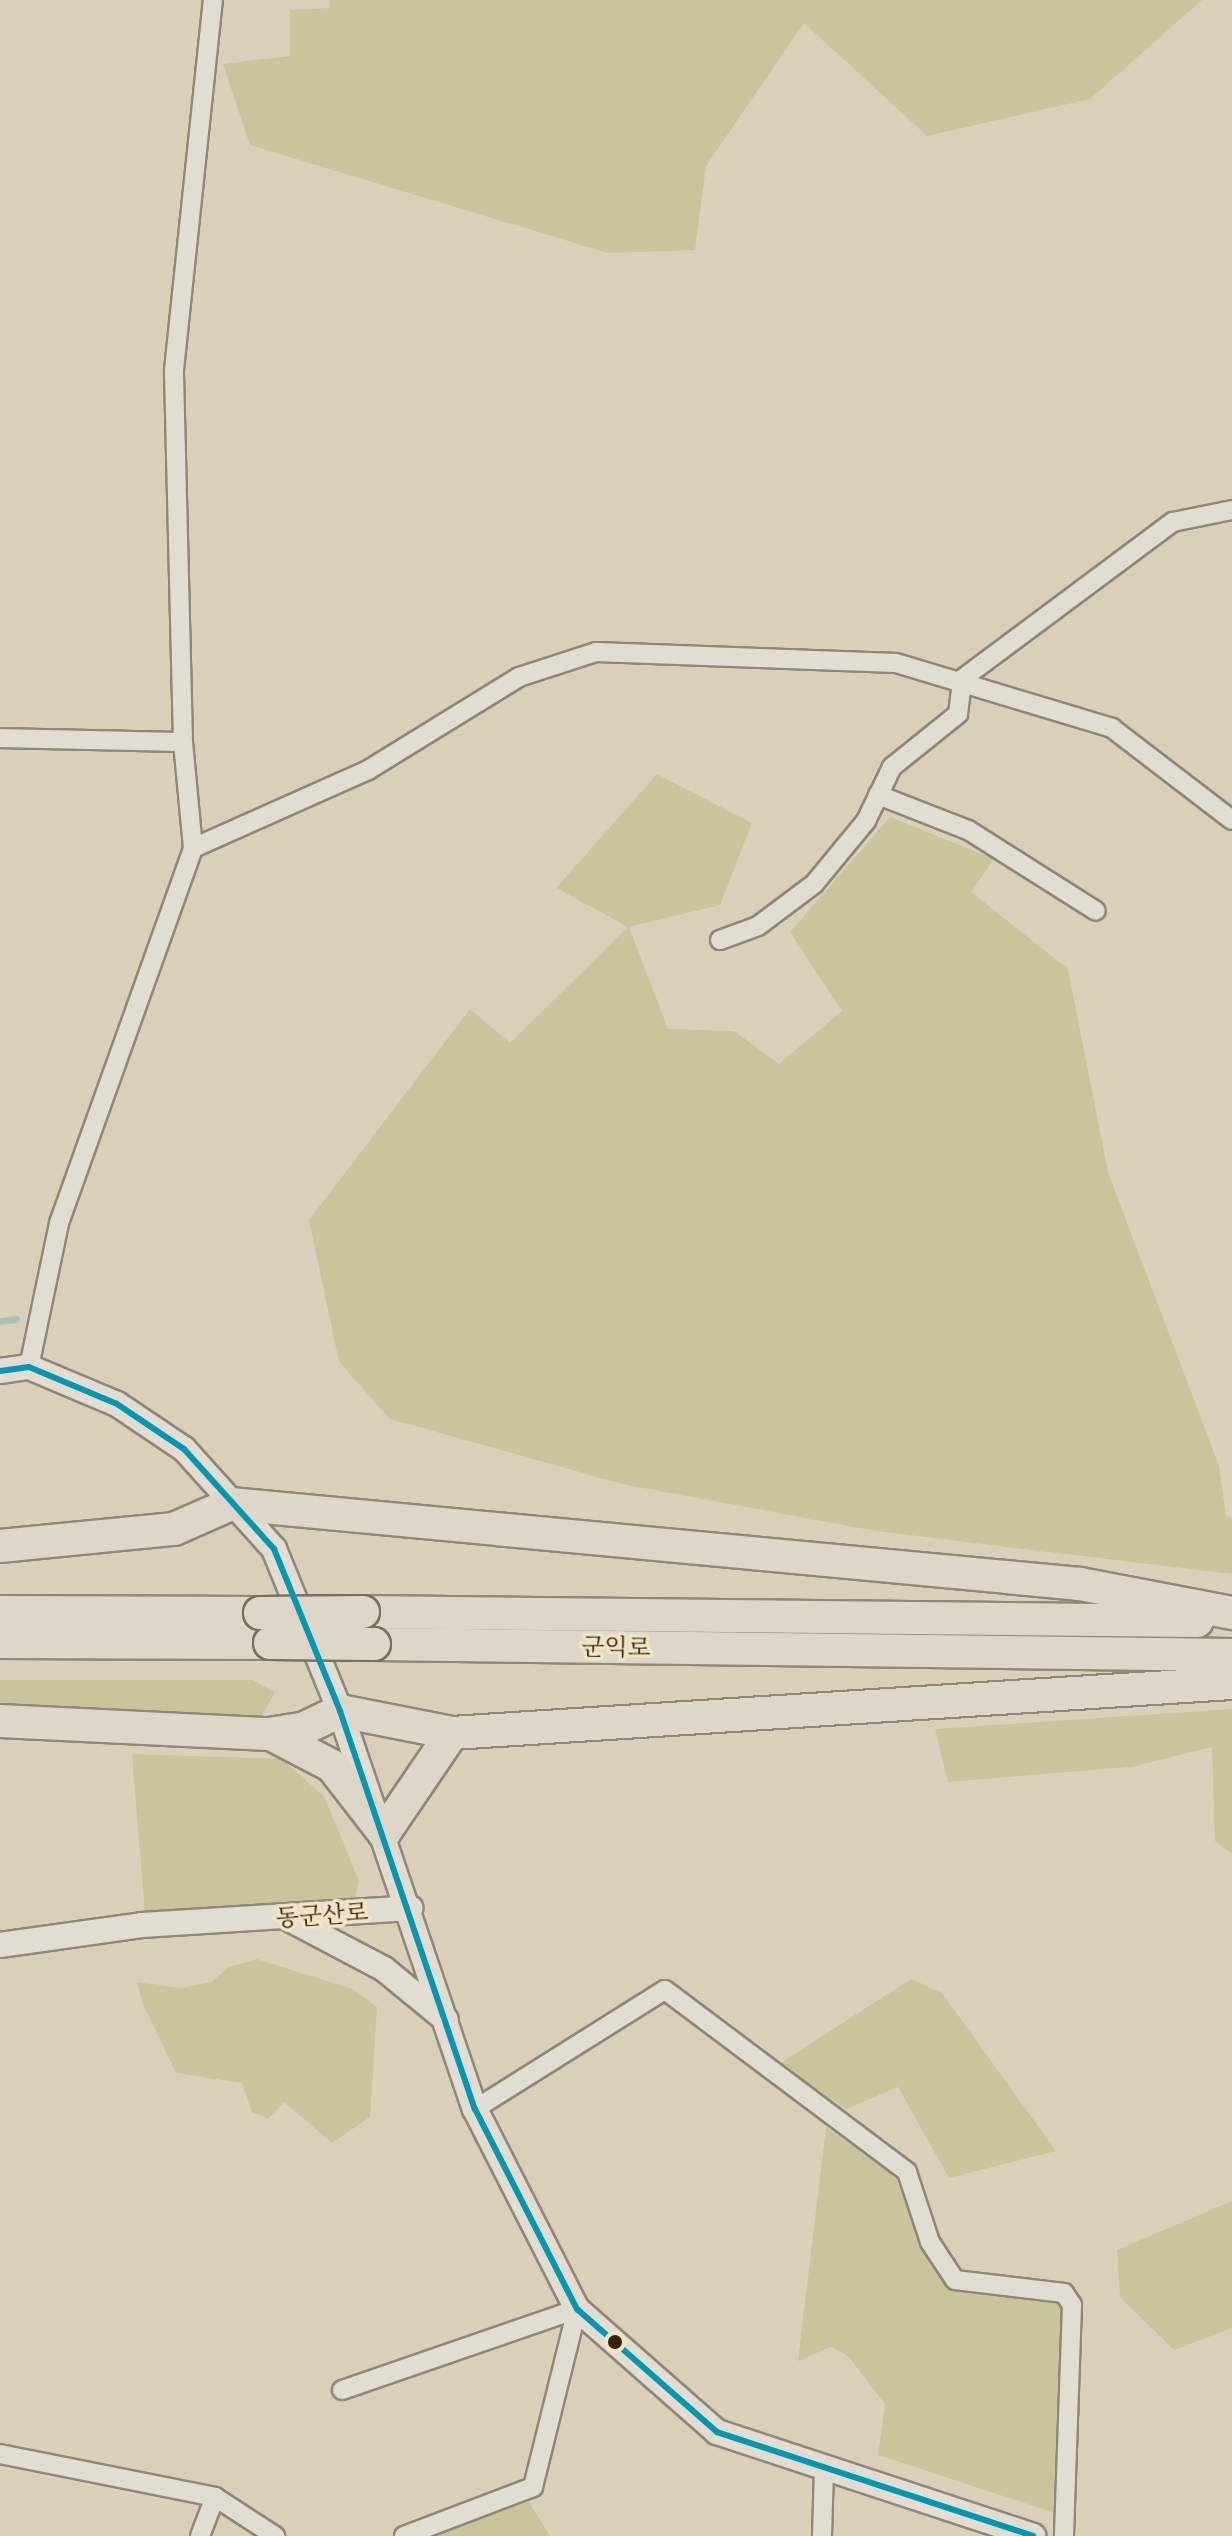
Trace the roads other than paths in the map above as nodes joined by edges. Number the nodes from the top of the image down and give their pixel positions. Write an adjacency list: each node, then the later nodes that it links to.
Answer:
1 (213, 0): 5 (street)
2 (1232, 510): 3 (street)
3 (962, 679): 6 (street); 7 (street); 8 (street)
4 (0, 738): 5 (street)
5 (183, 742): 8 (street)
6 (878, 795): 9 (street); 10 (street)
7 (1232, 820)
8 (193, 848): 11 (street)
9 (1096, 911)
10 (720, 940)
11 (29, 1367): 12 (street); 13 (street)
12 (0, 1371)
13 (231, 1504): 14 (highway); 16 (highway); 22 (street)
14 (0, 1546)
15 (0, 1612): 18 (highway, 군익로)
16 (1232, 1613)
17 (1232, 1622): 18 (highway, 군익로, bridge)
18 (265, 1628): 19 (highway, 군익로); 20 (highway, 군익로, bridge)
19 (0, 1642)
20 (1232, 1655)
21 (1232, 1683): 24 (highway)
22 (340, 1711): 24 (highway); 25 (highway); 26 (street)
23 (0, 1721): 25 (highway)
24 (452, 1733): 26 (highway)
25 (269, 1734): 26 (highway)
26 (384, 1833): 27 (street)
27 (410, 1908): 28 (street, 동군산로); 30 (street)
28 (289, 1919): 29 (street, 동군산로); 30 (street)
29 (0, 1945)
30 (446, 2020): 31 (street)
31 (475, 2109): 32 (street); 42 (street)
32 (577, 2309): 33 (street); 35 (street); 39 (street)
33 (342, 2390)
34 (0, 2454): 36 (street)
35 (824, 2467): 40 (street); 41 (street)
36 (215, 2497): 37 (street); 38 (street)
37 (200, 2536)
38 (275, 2536)
39 (404, 2536)
40 (822, 2536)
41 (1033, 2536)
42 (1064, 2536)

